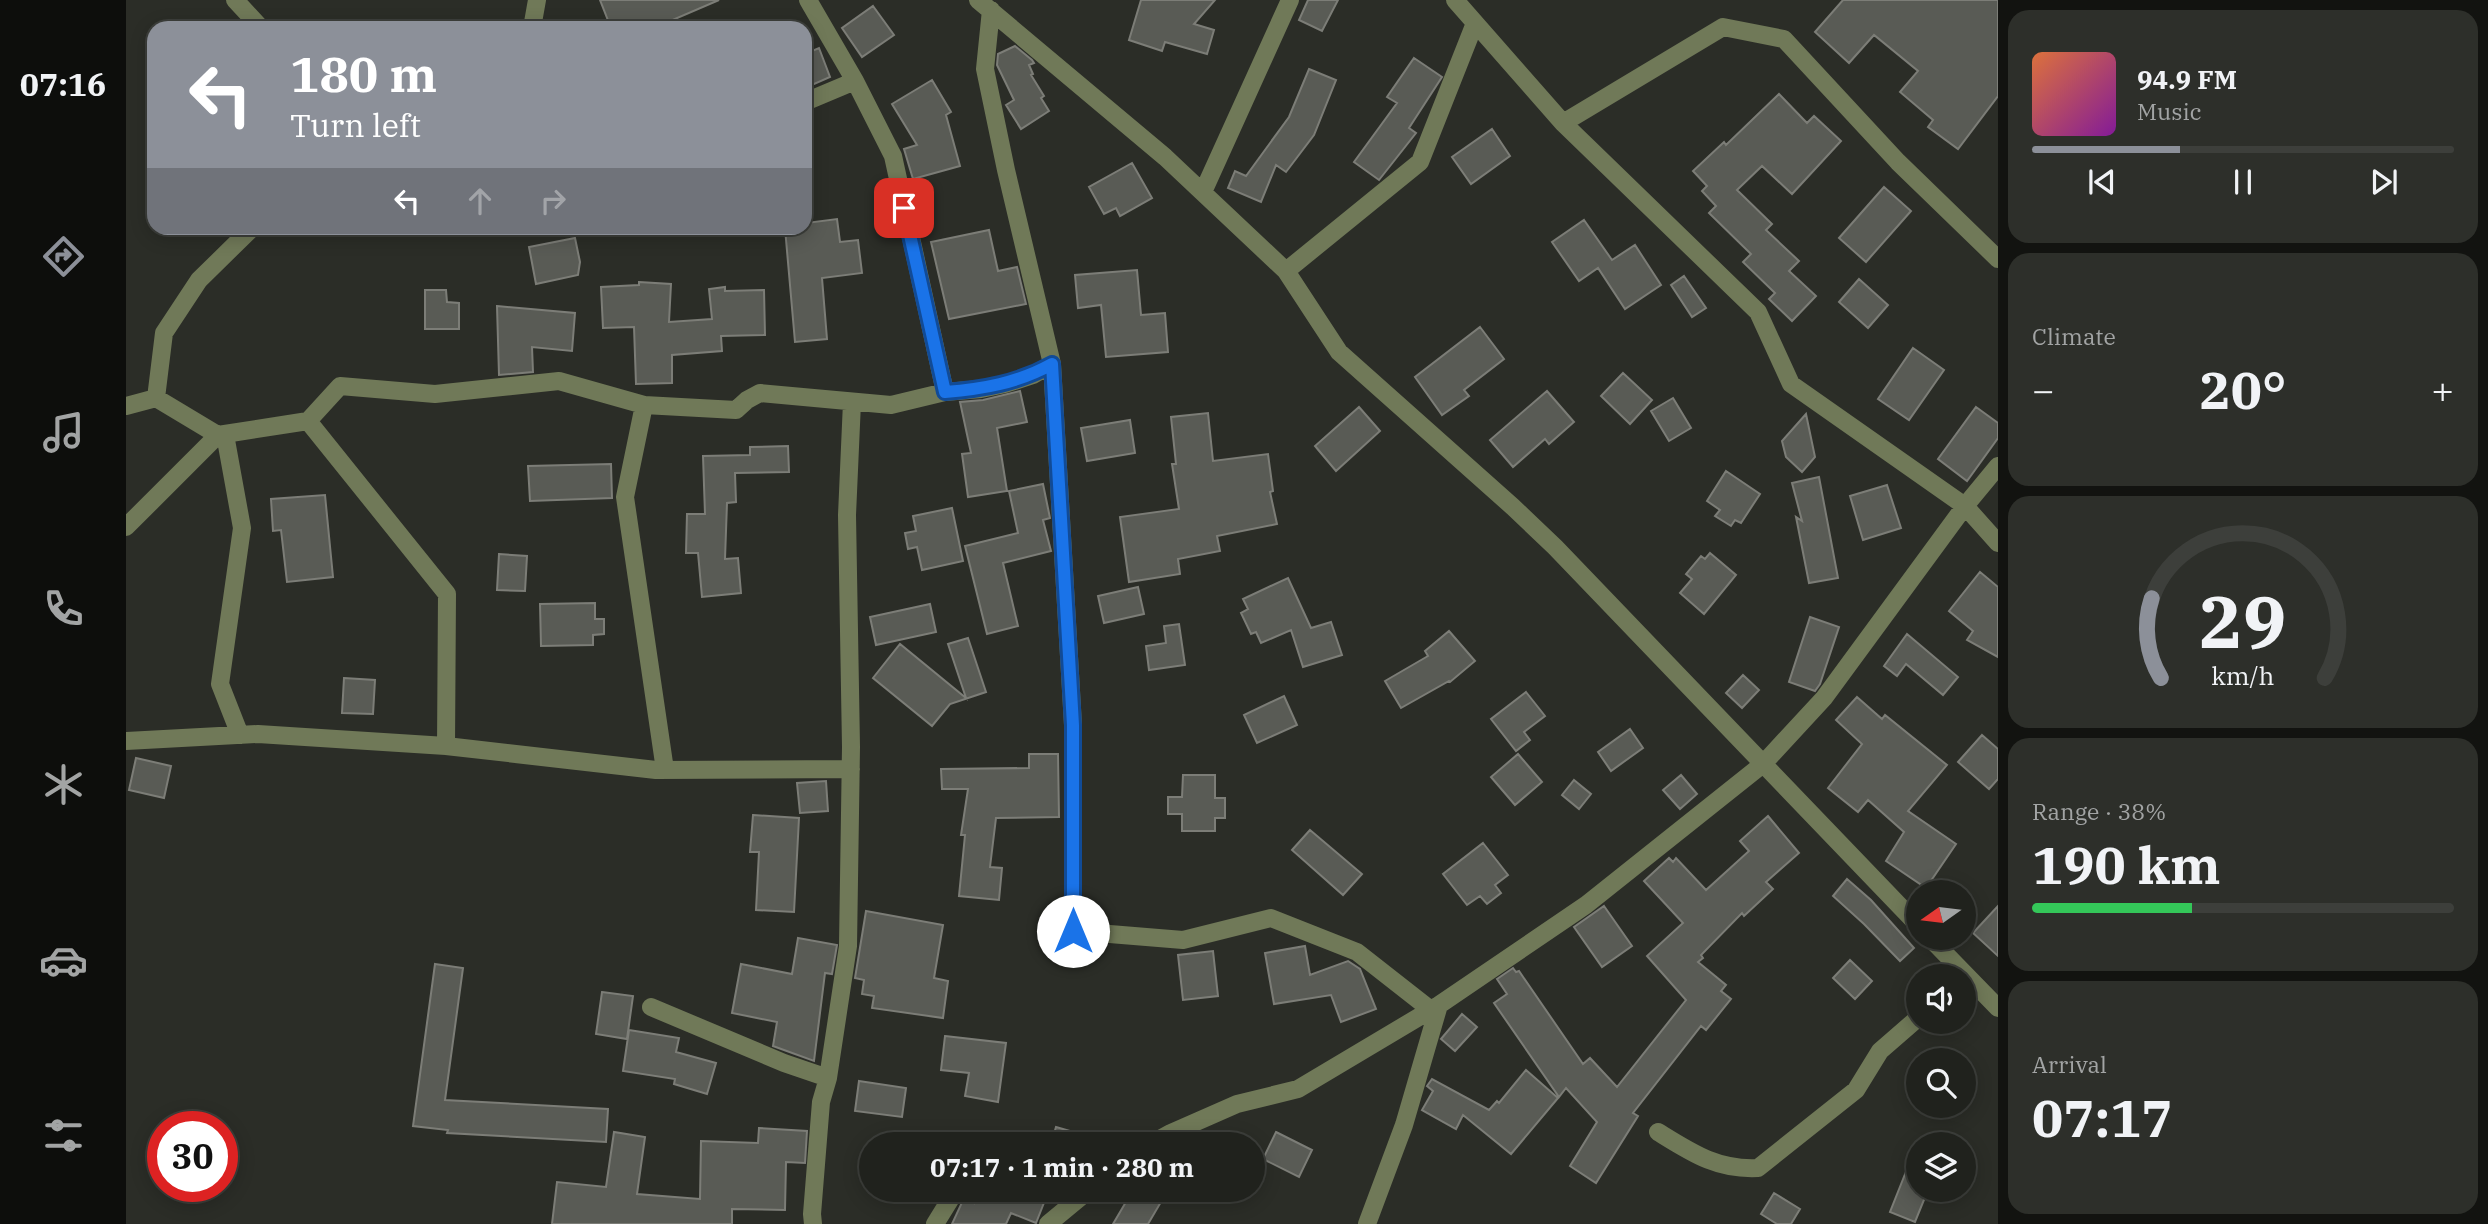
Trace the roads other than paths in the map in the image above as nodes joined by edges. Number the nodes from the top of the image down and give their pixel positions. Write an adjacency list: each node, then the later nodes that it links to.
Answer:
1 (235, 0): 7 (street)
2 (537, 0): 8 (street)
3 (807, 0): 10 (street)
4 (1290, 0): 13 (street)
5 (1455, 0): 9 (street)
6 (985, 5): 13 (street); 17 (street)
7 (254, 21)
8 (533, 21)
9 (1475, 23): 12 (street); 16 (street)
10 (855, 81): 11 (street); 18 (street)
11 (812, 99)
12 (1563, 123): 15 (street); 26 (street)
13 (1203, 192): 16 (street)
14 (245, 235): 19 (street)
15 (1998, 259)
16 (1286, 271): 32 (street)
17 (1052, 364): 18 (street); 40 (street)
18 (945, 392): 20 (street)
19 (156, 398): 21 (street); 24 (street)
20 (852, 402): 22 (street); 33 (street)
21 (126, 405)
22 (644, 405): 23 (street); 34 (street)
23 (308, 421): 24 (street); 31 (street)
24 (218, 435): 27 (street); 29 (street)
25 (1998, 466): 26 (street)
26 (1965, 506): 28 (street); 32 (street)
27 (126, 527)
28 (1998, 543)
29 (240, 735): 30 (street); 31 (street)
30 (126, 741)
31 (446, 746): 34 (street)
32 (1763, 764): 35 (street); 40 (street)
33 (851, 769): 34 (street); 43 (street)
34 (665, 770)
35 (1906, 913)
36 (1940, 950): 37 (street)
37 (1953, 964)
38 (1976, 988): 41 (street)
39 (652, 1007): 43 (street)
40 (1435, 1007): 44 (street); 51 (street)
41 (1998, 1008)
42 (1906, 1028): 45 (street)
43 (828, 1078): 48 (street)
44 (1173, 1132)
45 (1658, 1132)
46 (948, 1202): 49 (street)
47 (1075, 1202): 50 (street)
48 (813, 1224)
49 (934, 1224)
50 (1048, 1224)
51 (1367, 1224)

